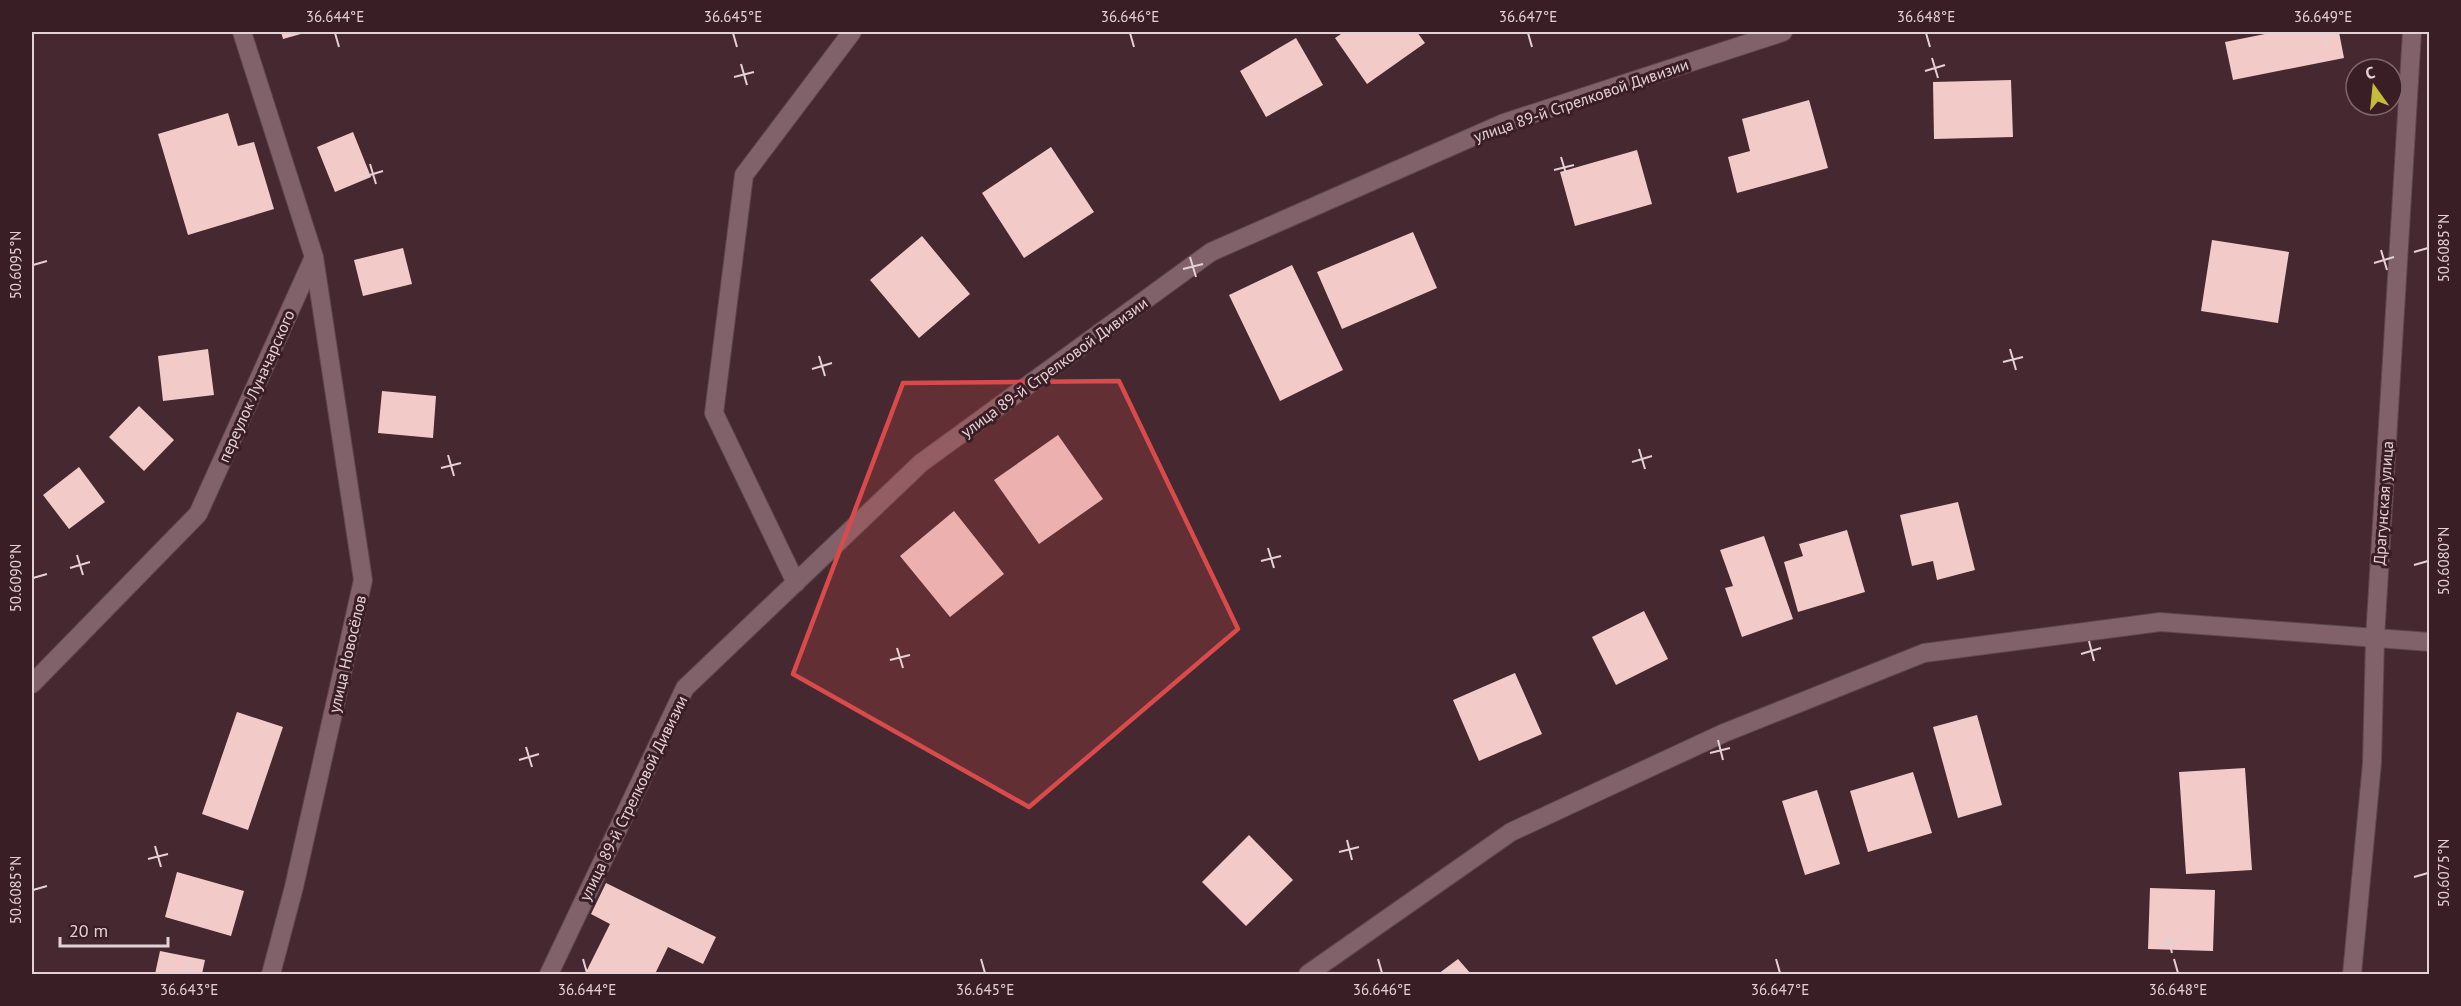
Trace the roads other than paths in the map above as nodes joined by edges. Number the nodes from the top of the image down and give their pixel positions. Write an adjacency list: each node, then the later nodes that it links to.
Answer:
1 (242, 32): 5 (street)
2 (852, 32): 6 (street)
3 (1783, 32): 6 (street, улица 89-й Стрелковой Дивизии)
4 (2412, 32): 7 (street, Драгунская улица)
5 (314, 257): 9 (street, переулок Луначарского); 10 (street, улица Новосёлов)
6 (796, 582): 11 (street, улица 89-й Стрелковой Дивизии)
7 (2375, 638): 8 (street); 12 (street); 13 (street, Драгунская улица)
8 (2430, 642)
9 (32, 684)
10 (271, 975)
11 (549, 975)
12 (1308, 975)
13 (2352, 975)

